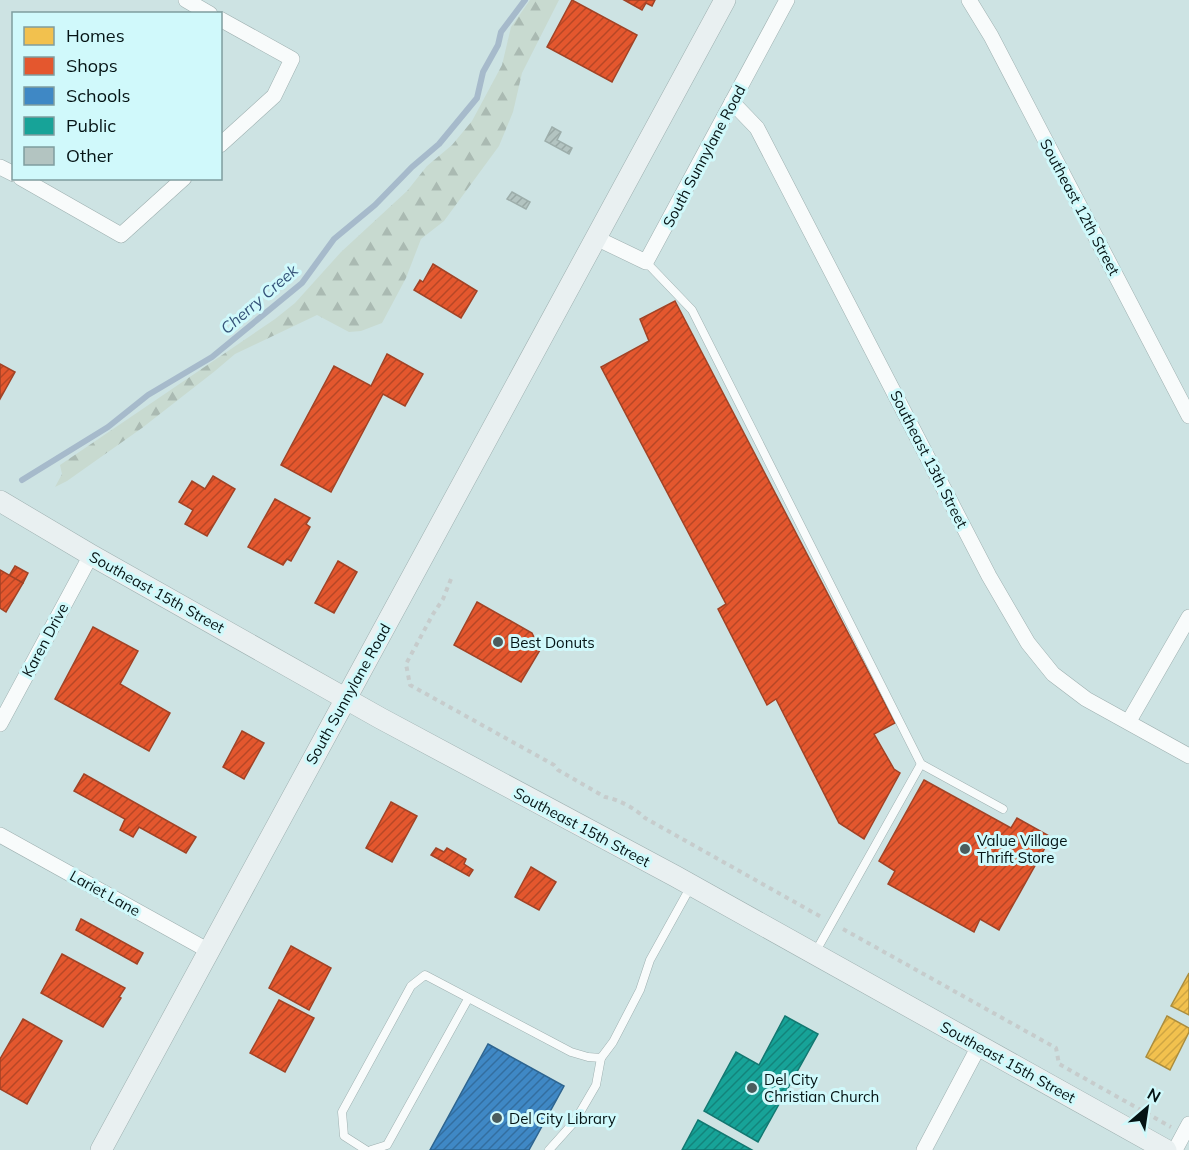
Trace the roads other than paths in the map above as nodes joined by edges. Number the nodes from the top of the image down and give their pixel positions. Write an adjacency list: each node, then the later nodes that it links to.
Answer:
1 (186, 0): 5 (street)
2 (724, 0): 11 (main road, South Sunnylane Road)
3 (787, 0): 7 (street, South Sunnylane Road)
4 (969, 0): 13 (street, Southeast 12th Street)
5 (207, 12)
6 (222, 20): 8 (street)
7 (732, 102): 12 (street, South Sunnylane Road); 18 (street, Southeast 13th Street)
8 (222, 143)
9 (25, 180): 10 (street)
10 (181, 180)
11 (596, 238): 12 (street); 17 (main road, South Sunnylane Road)
12 (646, 262): 21 (lane)
13 (1189, 416)
14 (0, 501): 15 (main road, Southeast 15th Street)
15 (91, 555): 17 (main road, Southeast 15th Street); 19 (street, Karen Drive)
16 (1189, 617): 18 (street)
17 (345, 698): 24 (main road, Southeast 15th Street); 25 (main road, South Sunnylane Road)
18 (1129, 721): 20 (street, Southeast 13th Street)
19 (0, 724)
20 (1189, 756)
21 (921, 764): 22 (lane); 26 (lane)
22 (1003, 809)
23 (0, 835): 25 (street, Lariet Lane)
24 (691, 885): 26 (main road, Southeast 15th Street); 29 (lane)
25 (209, 951): 32 (main road, South Sunnylane Road)
26 (814, 954): 28 (main road, Southeast 15th Street)
27 (468, 999): 29 (lane); 31 (lane); 33 (lane)
28 (979, 1046): 36 (street); 37 (main road, Southeast 15th Street)
29 (601, 1058): 35 (lane)
30 (1186, 1129): 38 (street)
31 (388, 1148): 34 (lane)
32 (101, 1150)
33 (366, 1150)
34 (371, 1150)
35 (549, 1150)
36 (924, 1150)
37 (1166, 1150)
38 (1174, 1150)

